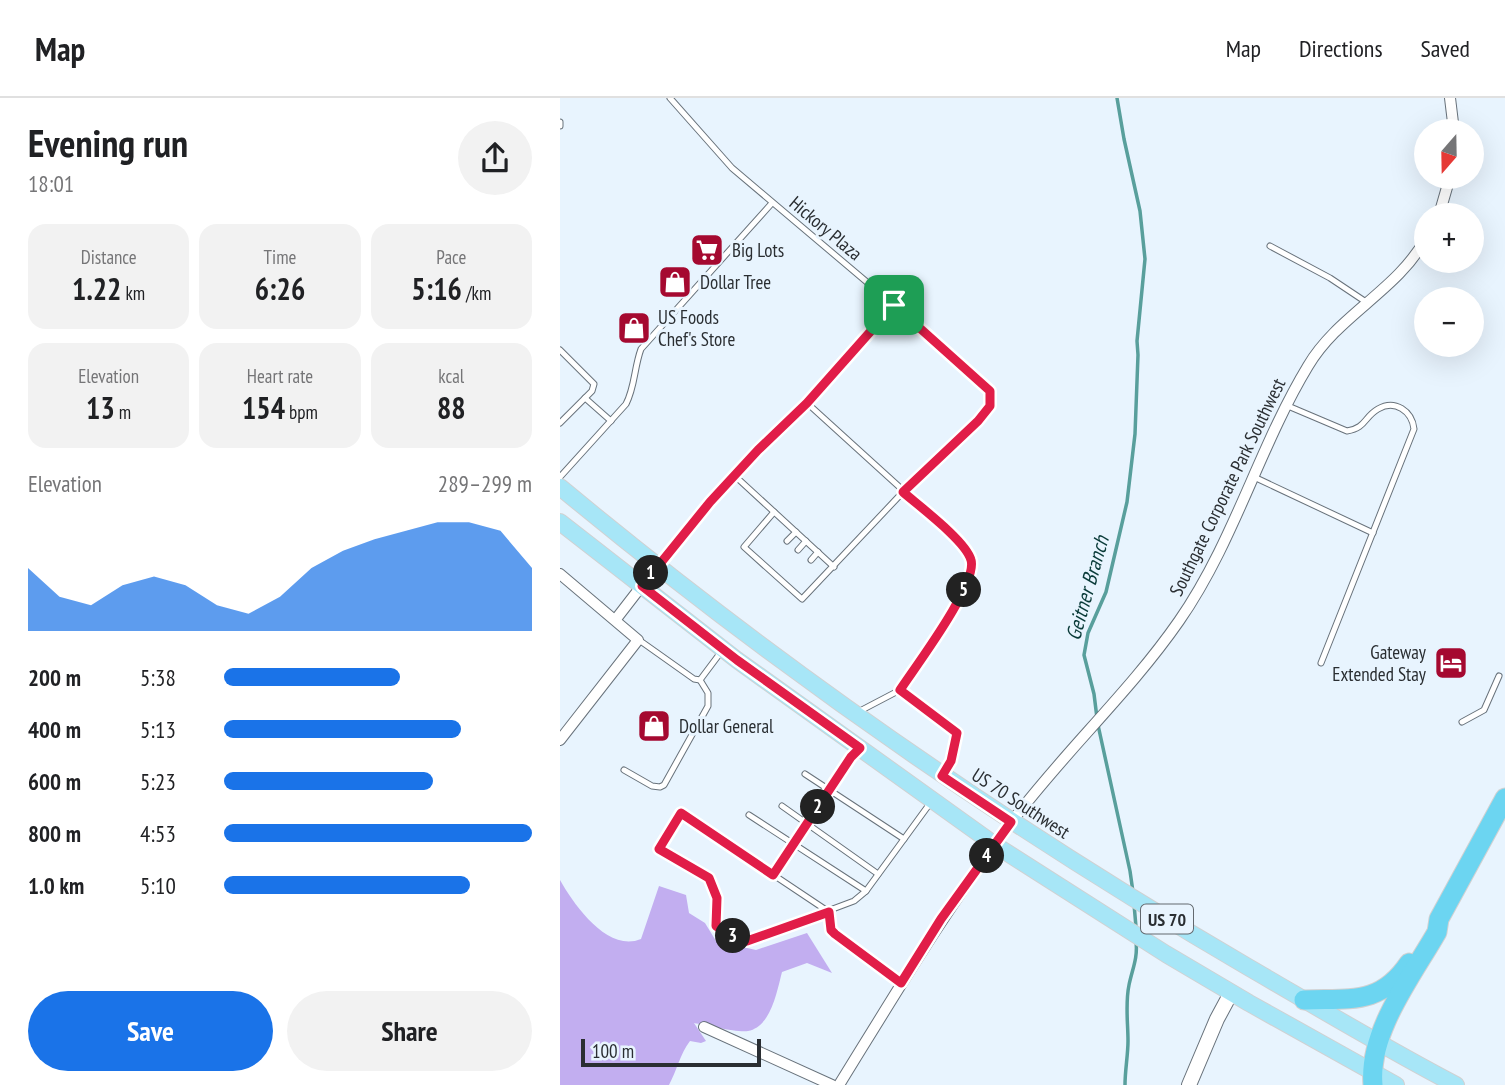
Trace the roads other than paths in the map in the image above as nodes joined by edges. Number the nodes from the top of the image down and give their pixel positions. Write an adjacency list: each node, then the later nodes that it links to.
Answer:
1 (670, 98): 4 (lane, Hickory Plaza)
2 (1450, 98): 3 (street)
3 (1453, 119)
4 (772, 203): 8 (lane, Hickory Plaza); 13 (lane)
5 (1270, 246): 7 (lane)
6 (1414, 256): 7 (street, Southgate Corporate Park Southwest)
7 (1366, 302): 12 (street, Southgate Corporate Park Southwest)
8 (894, 305): 11 (lane); 19 (lane, Hickory Plaza)
9 (560, 349): 10 (lane)
10 (585, 398): 13 (lane); 14 (lane)
11 (807, 403): 15 (lane); 19 (lane)
12 (1287, 406): 17 (street, Southgate Corporate Park Southwest); 23 (lane)
13 (611, 421): 16 (lane)
14 (560, 423)
15 (735, 476): 20 (lane); 30 (lane)
16 (560, 477)
17 (1254, 477): 23 (lane); 58 (street, Southgate Corporate Park Southwest)
18 (560, 487): 30 (main road, US 70 Southwest / US 70)
19 (903, 492): 32 (lane, Hickory Plaza); 45 (lane)
20 (774, 512): 22 (lane); 31 (lane)
21 (560, 522): 38 (main road, US 70)
22 (796, 532): 24 (lane); 25 (lane)
23 (1373, 533): 42 (lane)
24 (788, 541)
25 (806, 541): 26 (lane); 27 (lane)
26 (798, 550)
27 (818, 552): 29 (lane); 32 (lane)
28 (771, 559): 31 (lane)
29 (811, 560)
30 (657, 566): 38 (street); 46 (main road, US 70 Southwest / US 70)
31 (765, 566): 35 (lane)
32 (834, 567): 37 (lane, Hickory Plaza)
33 (781, 568): 35 (lane)
34 (560, 574): 39 (street)
35 (775, 575): 37 (lane)
36 (793, 578): 37 (lane)
37 (787, 585)
38 (642, 586): 39 (street); 41 (main road, US 70)
39 (615, 619): 40 (street)
40 (638, 640): 44 (lane); 48 (street)
41 (723, 649): 44 (lane); 49 (main road, US 70)
42 (1321, 663)
43 (1499, 676): 47 (lane)
44 (700, 680): 50 (lane)
45 (900, 690): 46 (lane); 52 (lane)
46 (853, 714): 52 (main road, US 70 Southwest / US 70)
47 (1462, 722)
48 (560, 740)
49 (860, 748): 53 (lane); 55 (main road, US 70)
50 (624, 770)
51 (804, 774): 53 (lane)
52 (942, 776): 58 (main road, US 70 Southwest / US 70)
53 (829, 790): 59 (lane); 60 (lane)
54 (1505, 798): 67 (highway)
55 (933, 800): 60 (lane); 62 (main road, US 70)
56 (782, 806): 59 (lane)
57 (749, 815): 61 (lane)
58 (1011, 822): 62 (street, Southgate Corporate Park Southwest); 70 (main road, US 70 Southwest / US 70)
59 (807, 823): 61 (lane); 63 (lane)
60 (904, 839): 63 (lane)
61 (794, 844): 64 (lane); 65 (lane)
62 (995, 845): 68 (street, Southgate Corporate Park Southwest); 69 (main road, US 70)
63 (878, 874): 65 (lane)
64 (773, 875): 66 (lane); 66 (lane)
65 (866, 891): 66 (lane)
66 (829, 912): 68 (lane)
67 (1438, 919): 70 (highway); 72 (highway)
68 (901, 983): 75 (street, Southgate Corporate Park Southwest)
69 (1231, 993): 73 (main road, US 70); 76 (street)
70 (1304, 1000): 72 (main road, US 70 Southwest / US 70)
71 (704, 1027): 74 (street)
72 (1377, 1043): 73 (highway); 78 (main road, US 70 Southwest / US 70)
73 (1373, 1079): 77 (main road, US 70)
74 (832, 1085)
75 (839, 1085)
76 (1189, 1085)
77 (1396, 1085)
78 (1455, 1085)

